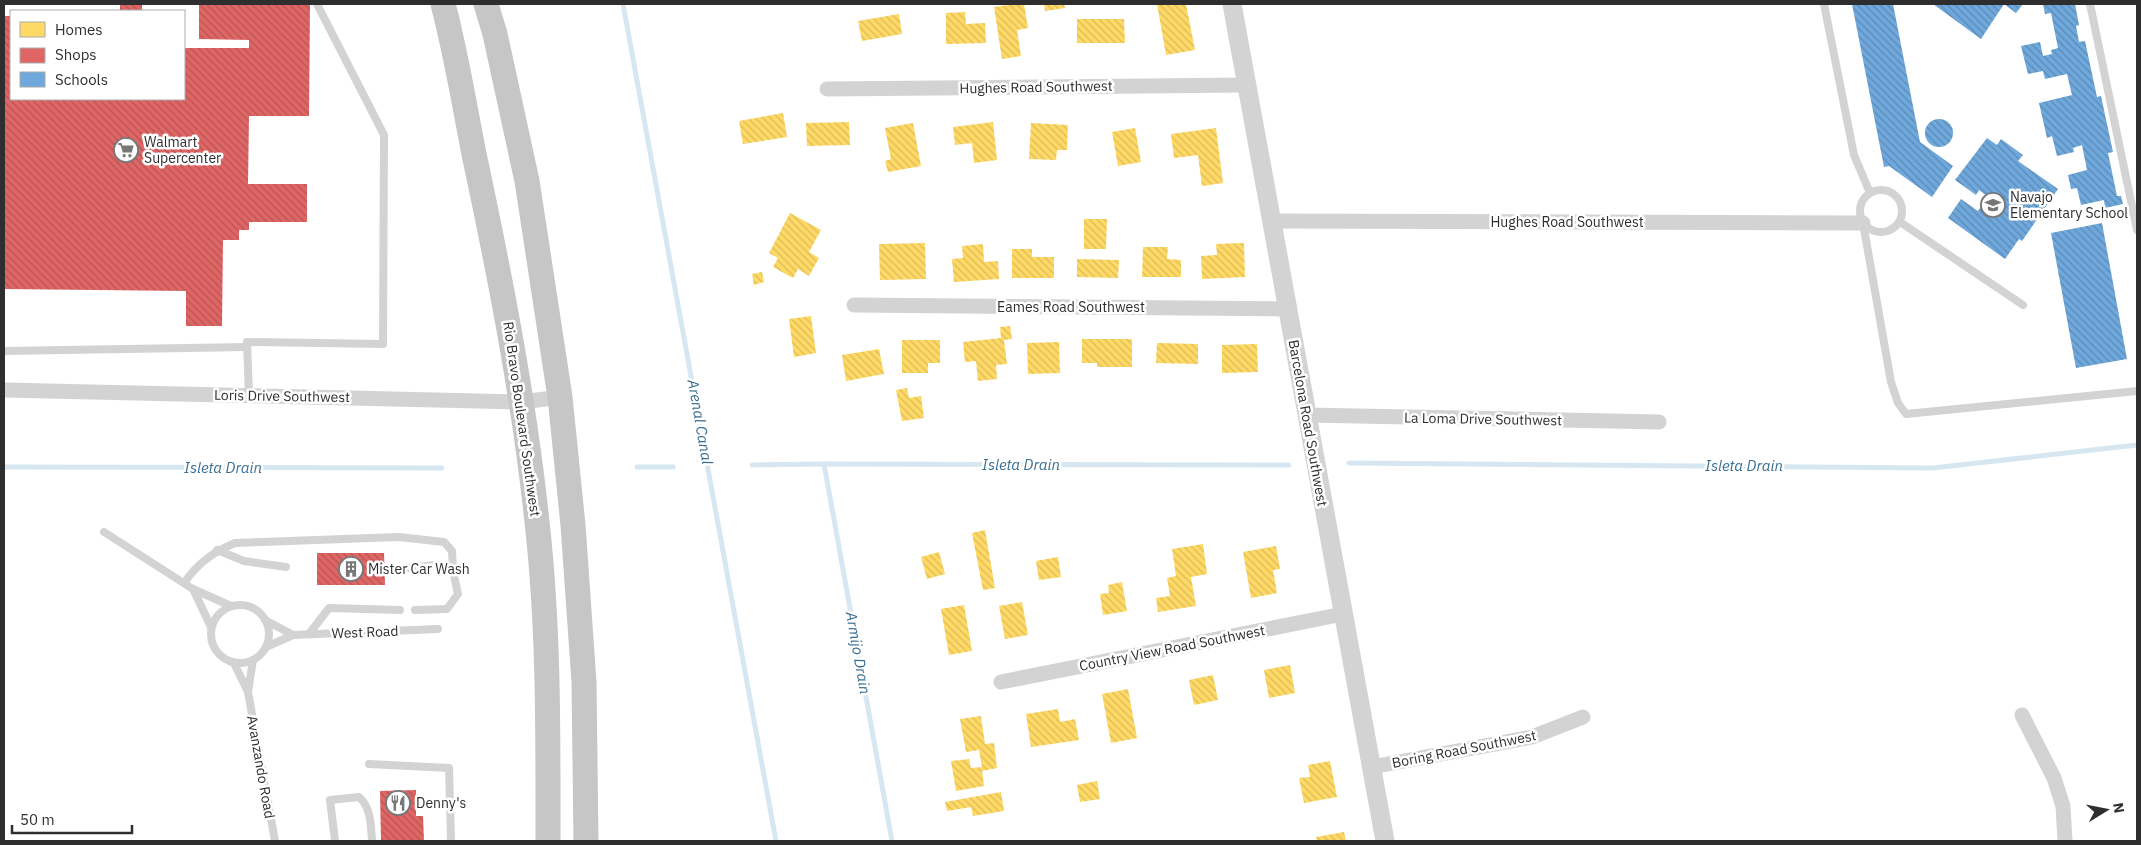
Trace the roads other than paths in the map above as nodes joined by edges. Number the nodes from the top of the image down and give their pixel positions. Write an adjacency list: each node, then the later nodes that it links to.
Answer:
1 (316, 4): 17 (lane)
2 (443, 4): 23 (main road, Rio Bravo Boulevard Southwest)
3 (486, 4): 22 (main road)
4 (1232, 4): 7 (street, Barcelona Road Southwest)
5 (1824, 4): 9 (lane)
6 (2090, 4): 13 (lane)
7 (1245, 85): 8 (street, Hughes Road Southwest); 10 (street, Barcelona Road Southwest)
8 (827, 89)
9 (1870, 193): 11 (lane); 12 (lane)
10 (1271, 221): 12 (street, Hughes Road Southwest); 16 (street, Barcelona Road Southwest)
11 (1900, 222): 12 (lane); 15 (lane)
12 (1864, 223): 20 (lane)
13 (2137, 230)
14 (854, 305): 16 (street, Eames Road Southwest)
15 (2022, 305)
16 (1288, 308): 24 (street, Barcelona Road Southwest)
17 (247, 347): 18 (lane); 21 (lane)
18 (4, 351)
19 (4, 390): 21 (street, Loris Drive Southwest)
20 (2137, 391)
21 (249, 395): 23 (street, Loris Drive Southwest)
22 (560, 397): 23 (street, Loris Drive Southwest); 56 (main road)
23 (522, 402): 55 (main road, Rio Bravo Boulevard Southwest)
24 (1306, 415): 25 (street, La Loma Drive Southwest); 36 (street, Barcelona Road Southwest)
25 (1659, 422)
26 (104, 532): 31 (lane)
27 (217, 550): 28 (lane); 30 (lane); 31 (lane)
28 (286, 567)
29 (409, 568): 30 (lane)
30 (453, 571): 35 (lane)
31 (184, 583): 32 (lane)
32 (193, 589): 33 (lane); 38 (lane)
33 (231, 606): 37 (lane); 38 (lane)
34 (400, 610): 40 (lane)
35 (415, 610)
36 (1343, 614): 45 (street, Country View Road Southwest); 50 (street, Barcelona Road Southwest)
37 (265, 620): 41 (lane); 42 (lane)
38 (212, 627): 44 (lane)
39 (438, 629): 40 (lane, West Road)
40 (309, 634): 41 (lane, West Road)
41 (293, 635): 42 (lane, West Road)
42 (266, 647): 43 (lane)
43 (252, 660): 44 (lane); 46 (lane, Avanzando Road)
44 (234, 662): 46 (lane, Avanzando Road)
45 (1001, 682)
46 (248, 692): 51 (lane, Avanzando Road)
47 (2022, 714): 58 (street)
48 (1583, 717): 50 (street, Boring Road Southwest)
49 (369, 764): 54 (lane)
50 (1372, 767): 57 (street, Barcelona Road Southwest)
51 (275, 841)
52 (335, 841): 53 (lane)
53 (372, 841)
54 (451, 841)
55 (548, 841)
56 (586, 841)
57 (1385, 841)
58 (2065, 841)

